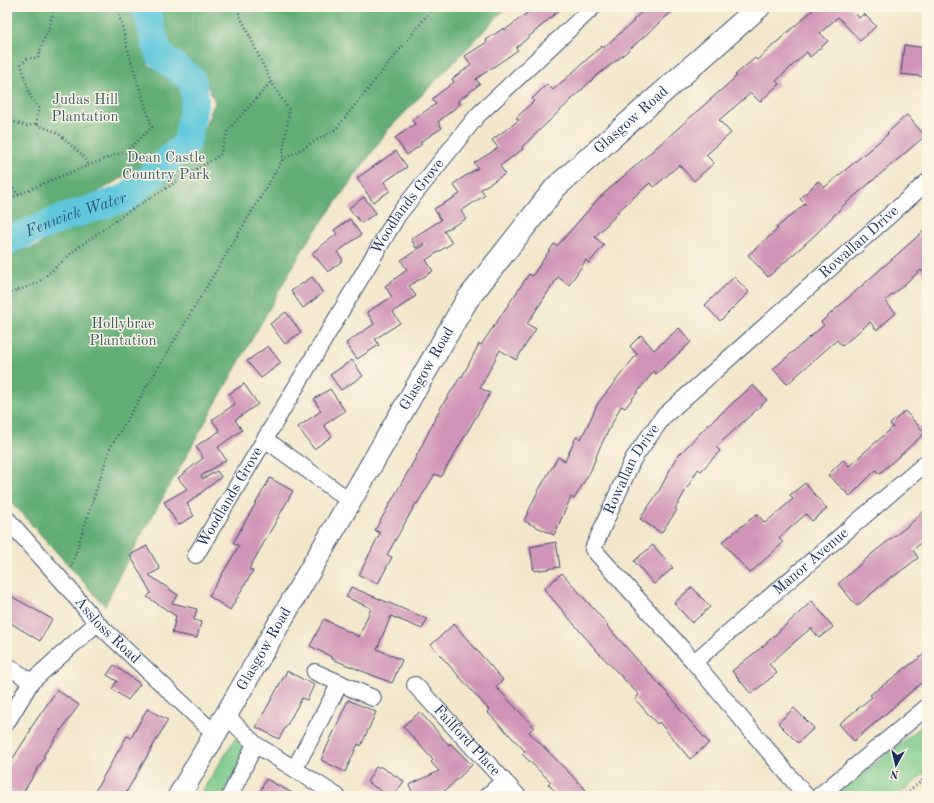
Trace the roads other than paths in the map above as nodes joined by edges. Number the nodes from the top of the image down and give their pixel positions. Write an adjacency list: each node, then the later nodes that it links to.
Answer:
1 (593, 7): 4 (street, Woodlands Grove)
2 (759, 7): 6 (main road, Glasgow Road)
3 (927, 182): 10 (street, Rowallan Drive)
4 (265, 439): 6 (street, Woodlands Grove); 8 (street, Woodlands Grove)
5 (927, 462): 10 (street, Manor Avenue)
6 (350, 501): 18 (main road, Glasgow Road)
7 (7, 519): 9 (street, Assloss Road)
8 (196, 555)
9 (97, 623): 13 (street); 20 (street, Assloss Road)
10 (694, 662): 29 (street, Rowallan Drive)
11 (7, 665): 13 (street)
12 (315, 672): 14 (street)
13 (31, 682): 19 (street)
14 (340, 683): 16 (street); 22 (street)
15 (415, 685): 23 (street, Failford Place)
16 (373, 698)
17 (927, 707): 30 (street)
18 (226, 715): 20 (main road, Glasgow Road); 21 (street)
19 (7, 722)
20 (215, 734): 24 (main road, Glasgow Road)
21 (255, 744): 22 (street); 25 (street)
22 (294, 768): 26 (street)
23 (504, 781): 27 (street); 28 (street, Failford Place)
24 (179, 796)
25 (230, 796)
26 (337, 796)
27 (488, 796)
28 (518, 796)
29 (806, 796)
30 (819, 796)

